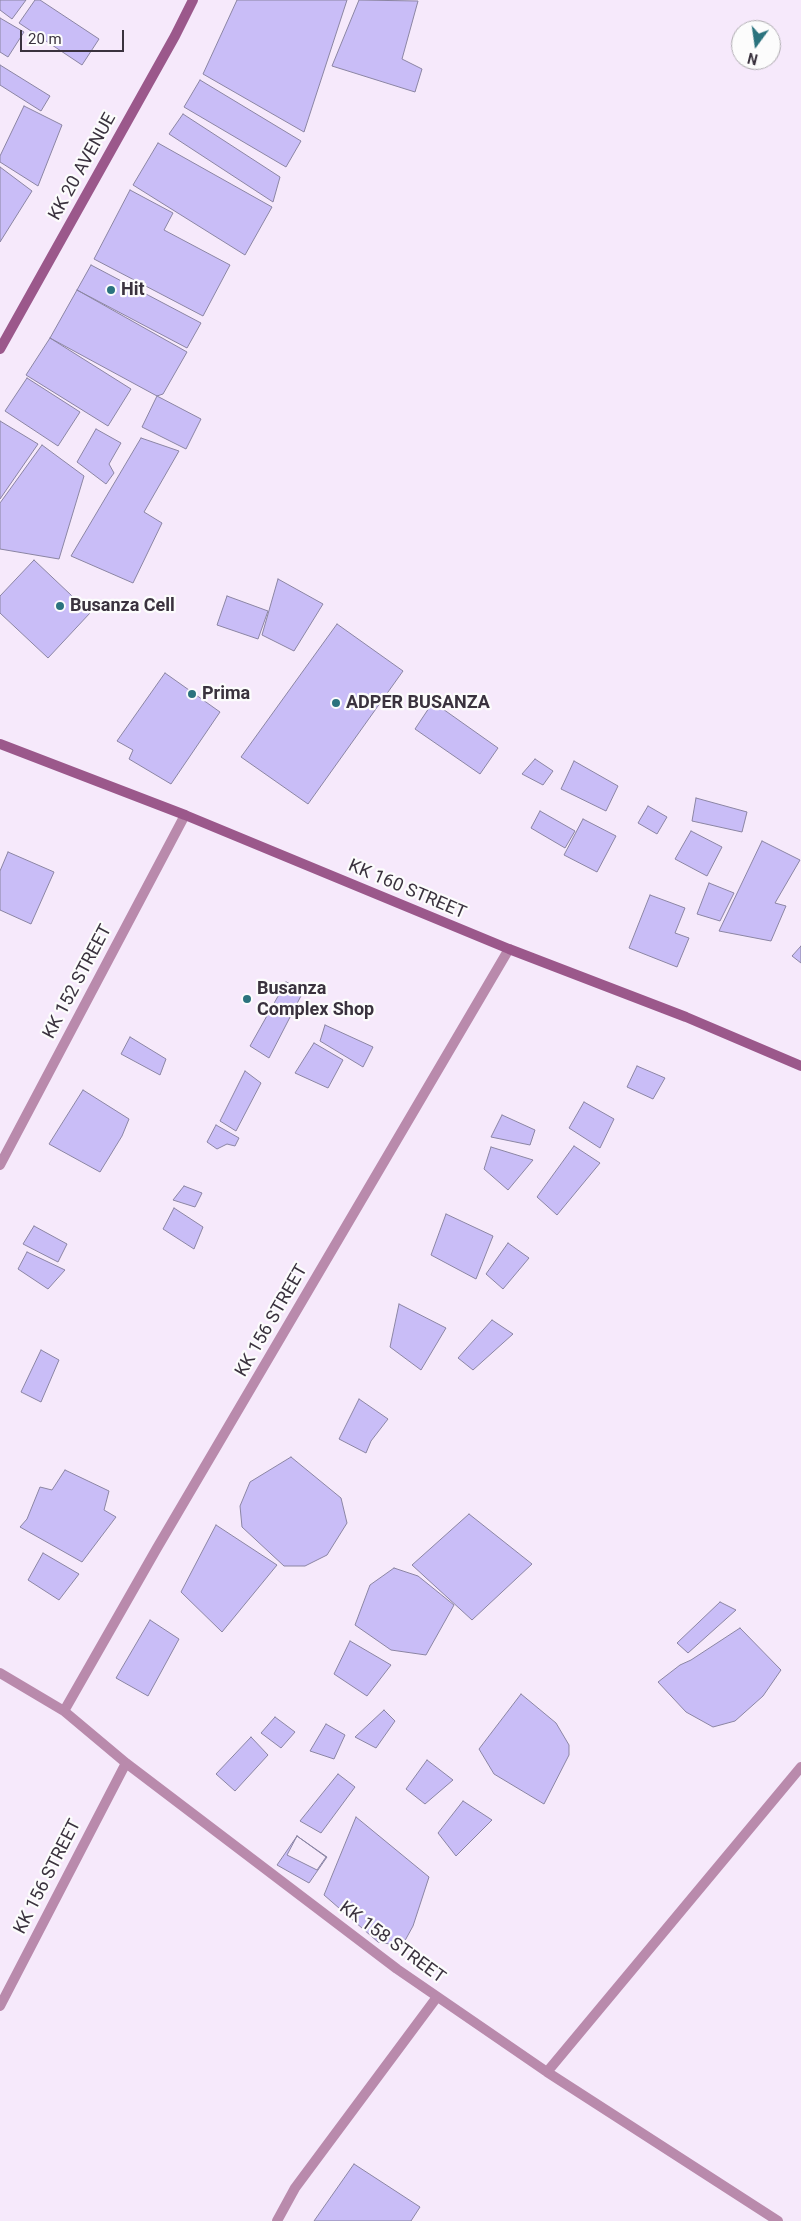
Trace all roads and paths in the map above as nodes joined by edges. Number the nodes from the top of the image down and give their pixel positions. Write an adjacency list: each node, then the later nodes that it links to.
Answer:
1 (193, 0): 2 (main road, KK 20 AVENUE)
2 (0, 349)
3 (0, 744): 4 (main road, KK 160 STREET)
4 (184, 815): 5 (main road, KK 160 STREET); 7 (street, KK 152 STREET)
5 (509, 950): 6 (main road, KK 160 STREET); 9 (street, KK 156 STREET)
6 (801, 1066)
7 (0, 1165)
8 (0, 1673): 9 (street, KK 158 STREET)
9 (64, 1711): 10 (street, KK 158 STREET)
10 (126, 1764): 12 (street, KK 158 STREET); 13 (street, KK 156 STREET)
11 (801, 1767): 14 (street)
12 (438, 1996): 14 (street, KK 158 STREET); 15 (street)
13 (0, 2006)
14 (547, 2072): 16 (street, KK 158 STREET)
15 (277, 2221)
16 (778, 2221)

